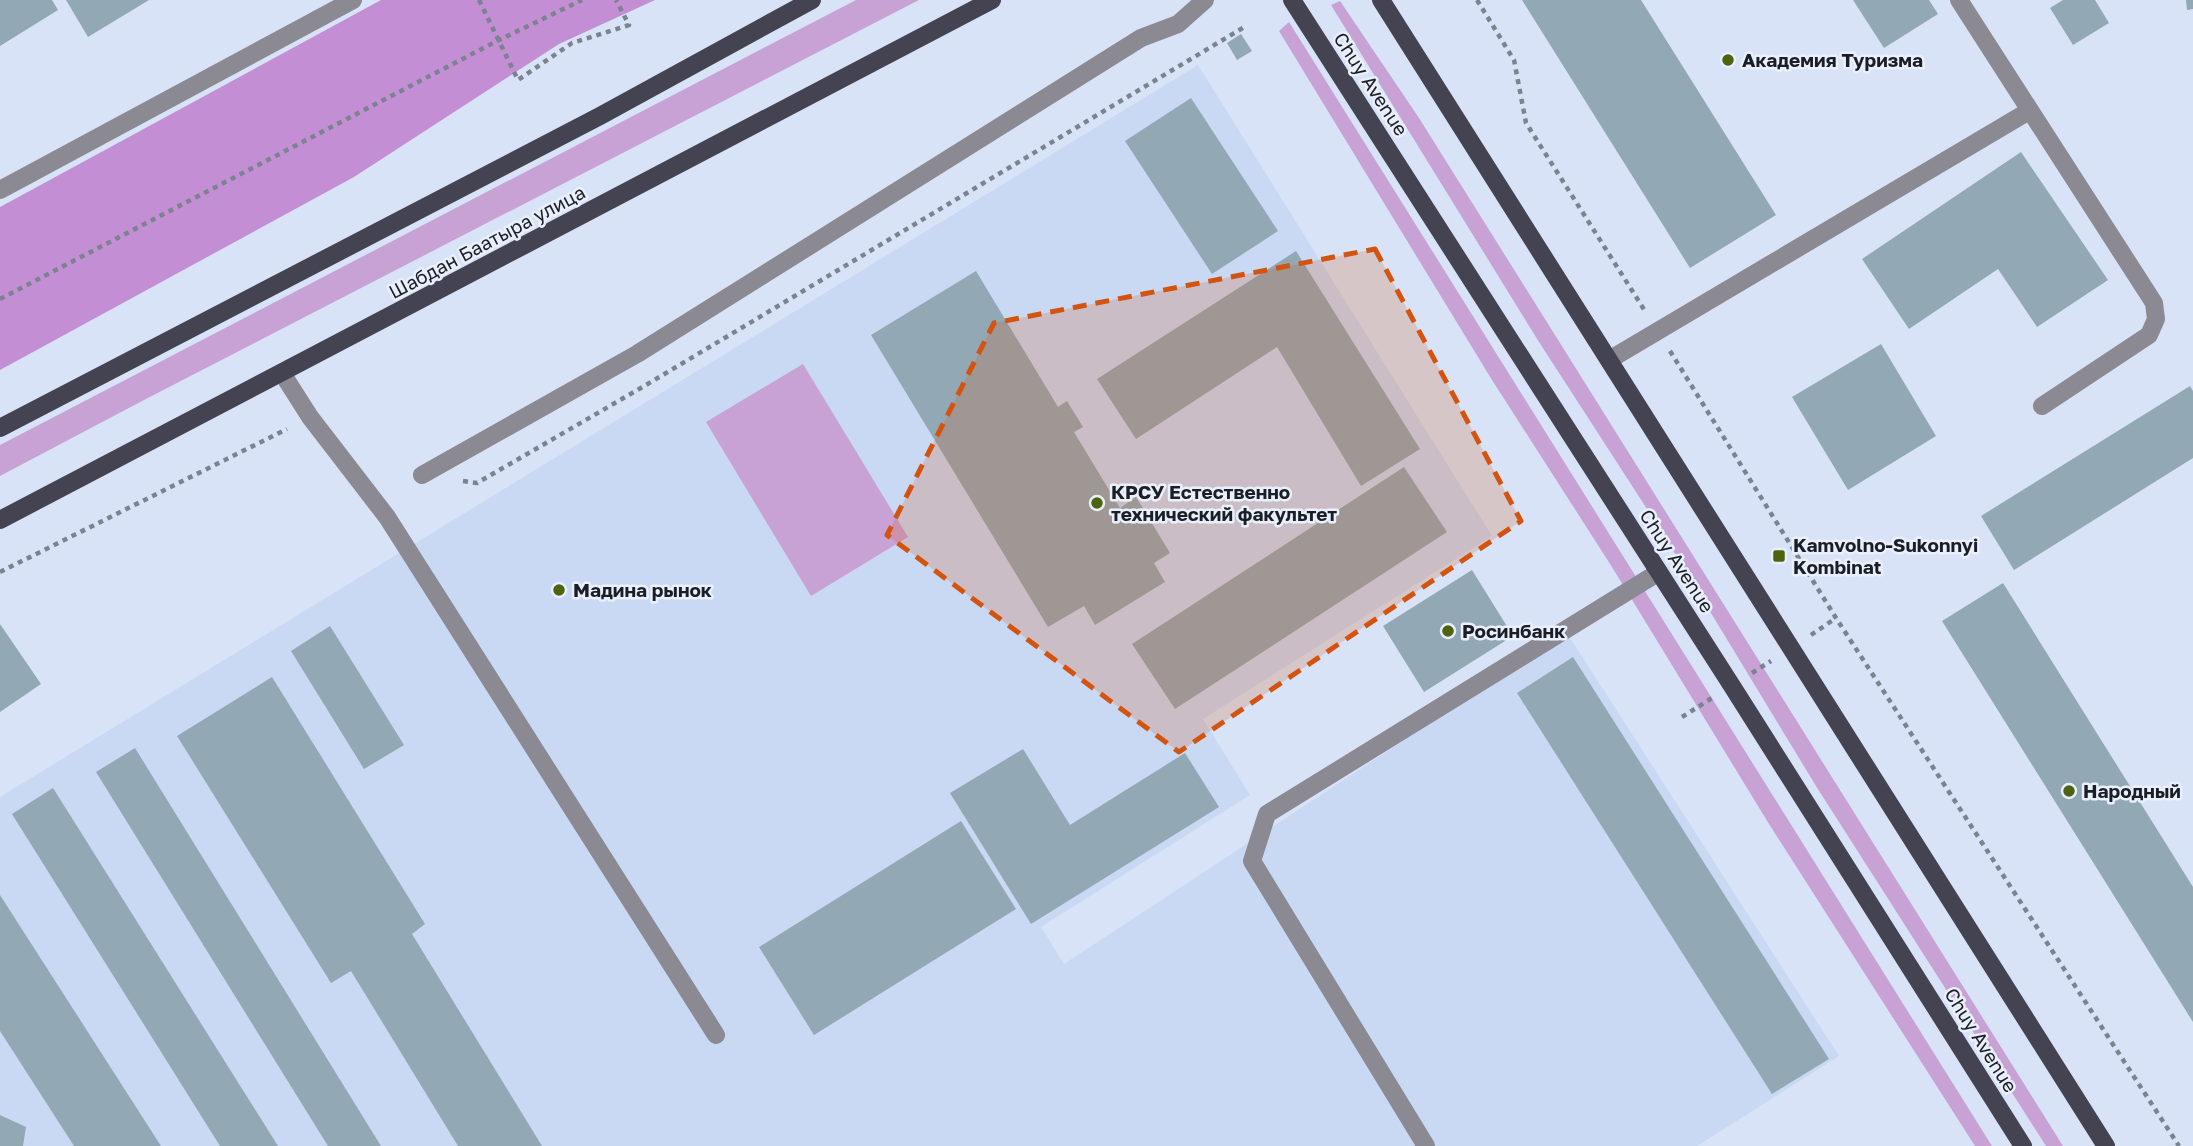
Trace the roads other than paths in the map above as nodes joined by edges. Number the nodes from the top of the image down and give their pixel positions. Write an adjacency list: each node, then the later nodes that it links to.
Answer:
1 (353, 0): 9 (street)
2 (812, 0): 13 (main road)
3 (992, 0): 11 (main road, Шабдан Баатыра улица)
4 (1205, 0): 14 (street)
5 (1292, 0): 16 (main road, Chuy Avenue)
6 (1381, 0): 10 (main road)
7 (1959, 0): 8 (street)
8 (2029, 111): 10 (street); 12 (street)
9 (0, 190)
10 (1609, 360): 20 (main road)
11 (282, 373): 15 (main road, Шабдан Баатыра улица); 17 (street)
12 (2042, 406)
13 (0, 428)
14 (422, 475)
15 (0, 520)
16 (1659, 572): 18 (street); 19 (main road, Chuy Avenue)
17 (716, 1035)
18 (1426, 1146)
19 (2023, 1146)
20 (2106, 1146)

